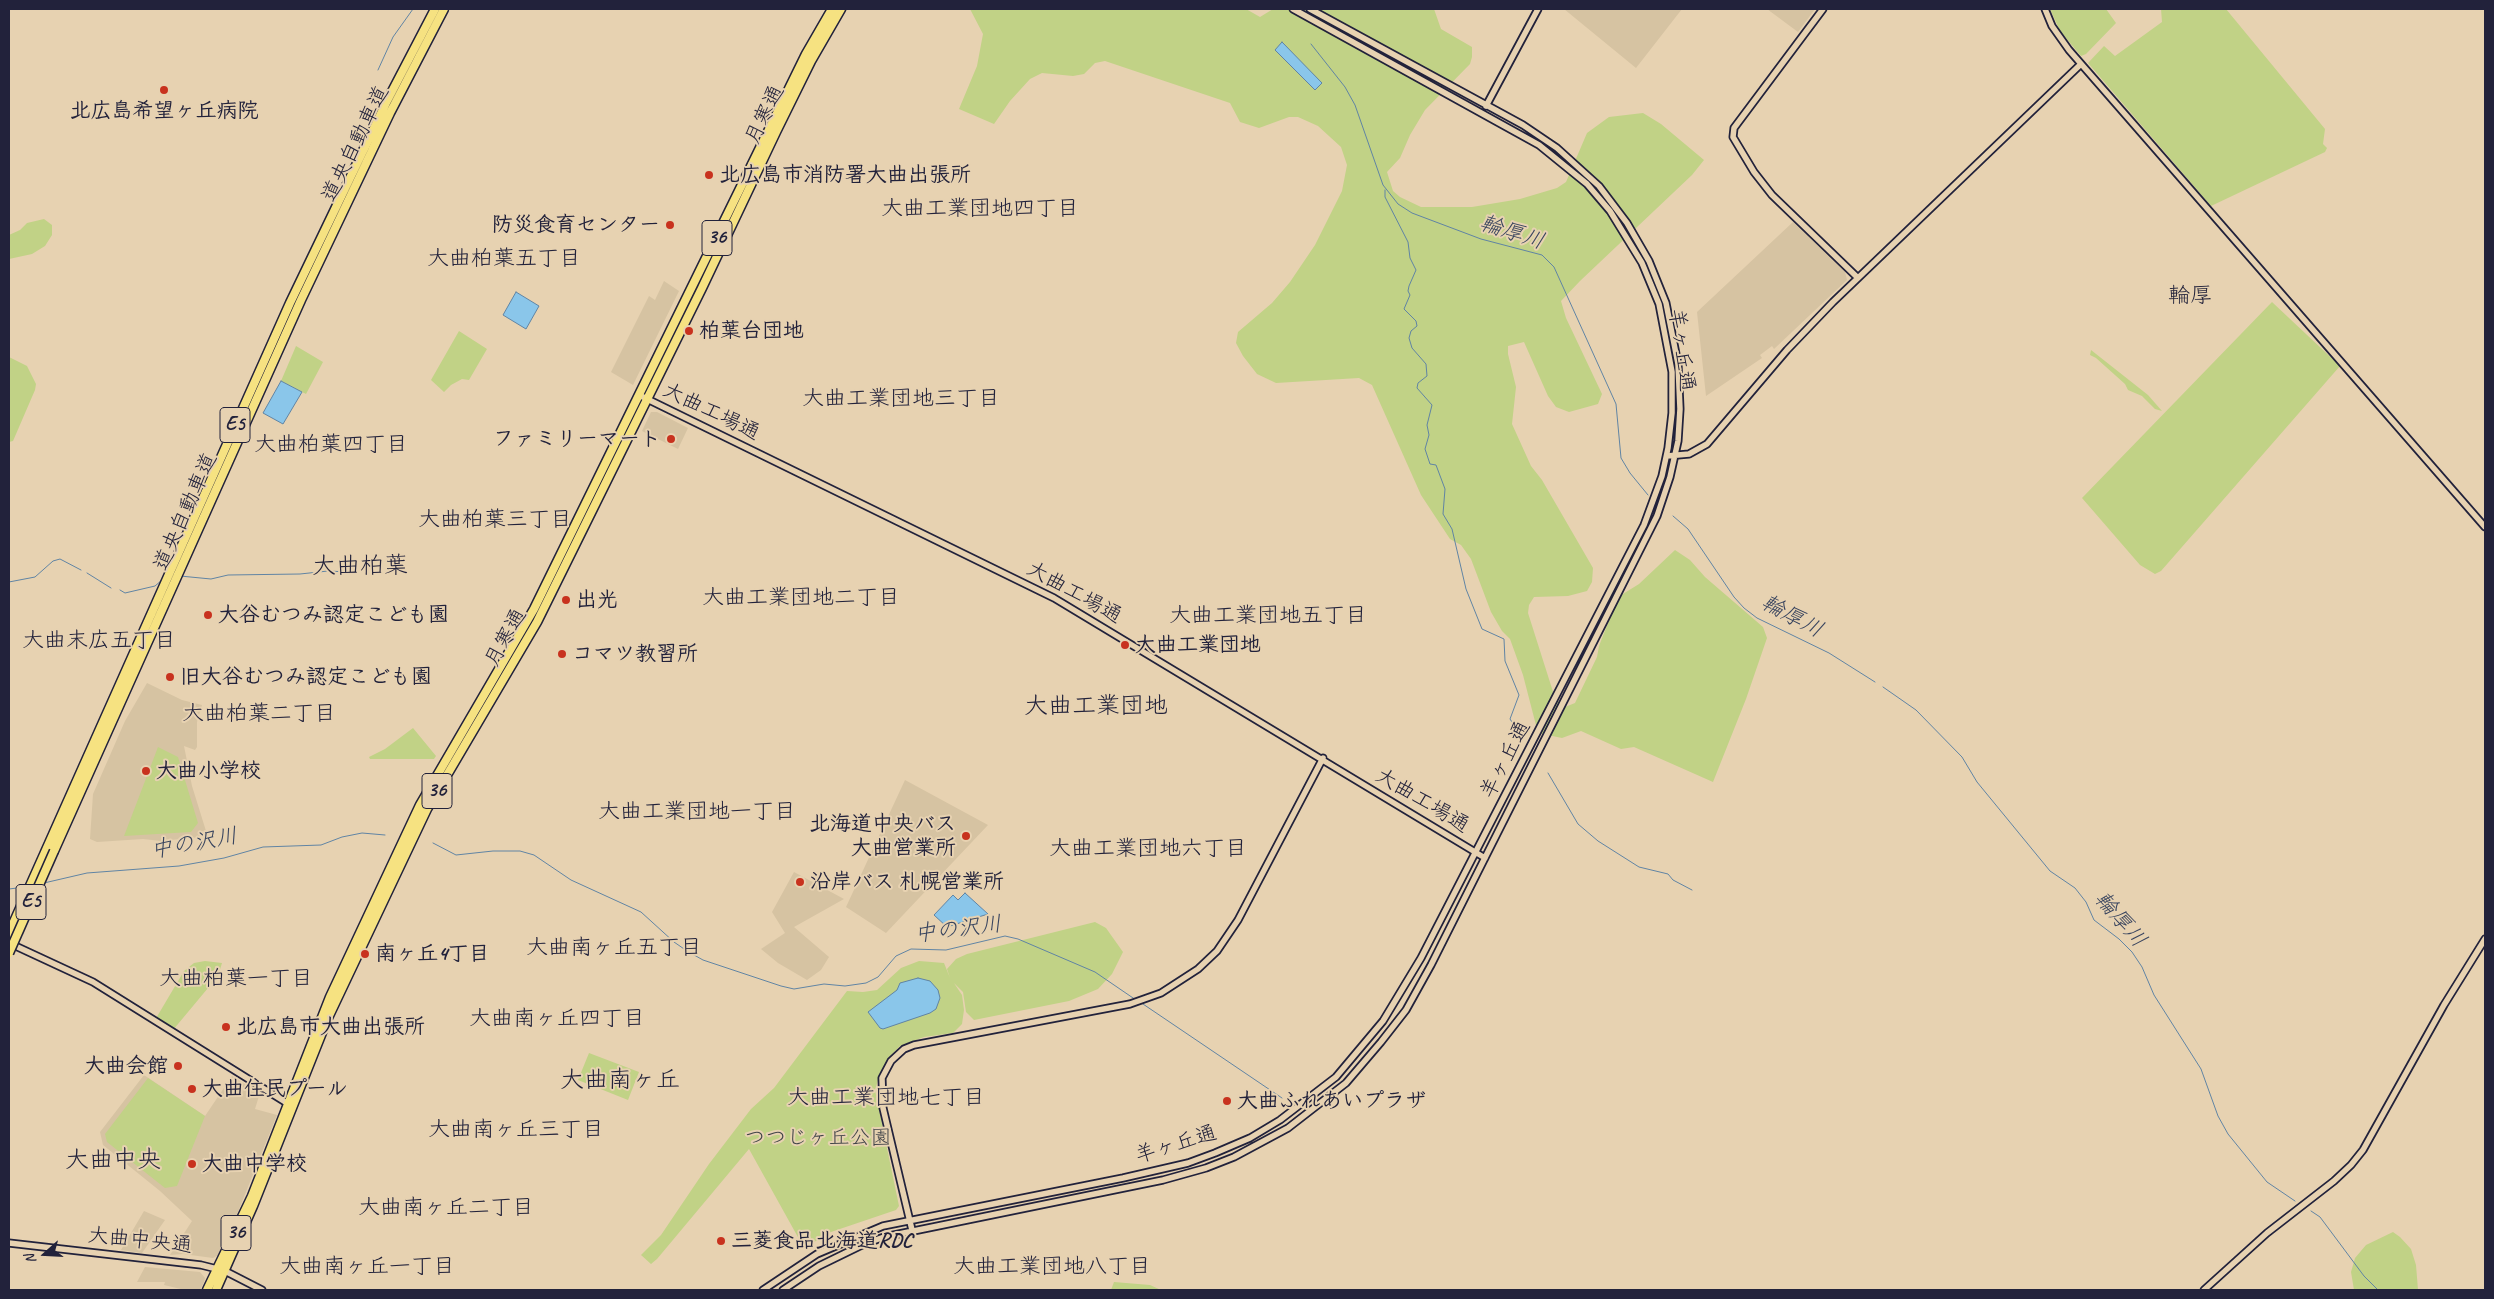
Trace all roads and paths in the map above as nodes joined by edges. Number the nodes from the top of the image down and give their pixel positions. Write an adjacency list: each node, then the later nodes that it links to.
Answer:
1 (435, 9): 19 (highway, 道央自動車道 / E5)
2 (444, 9): 19 (highway, 道央自動車道 / E5)
3 (832, 9): 14 (highway, 月寒通 / 36)
4 (841, 9): 14 (highway, 月寒通 / 36)
5 (1293, 9): 12 (street, 羊ヶ丘通)
6 (1310, 9): 11 (street, 羊ヶ丘通)
7 (1538, 9): 11 (street)
8 (1823, 9): 13 (street)
9 (2045, 9): 10 (street)
10 (2081, 64): 13 (street); 17 (street)
11 (1487, 105): 12 (street); 16 (street, 羊ヶ丘通)
12 (1482, 113): 15 (street, 羊ヶ丘通)
13 (1858, 278): 16 (street)
14 (643, 397): 18 (street, 大曲工場通); 26 (highway, 月寒通 / 36)
15 (1666, 456): 16 (street); 20 (street, 羊ヶ丘通)
16 (1676, 456): 21 (street, 羊ヶ丘通)
17 (2485, 527)
18 (1323, 758): 20 (street, 大曲工場通); 27 (street)
19 (50, 850): 22 (highway, 道央自動車道 / E5); 25 (highway, 道央自動車道 / E5, bridge)
20 (1475, 852): 21 (street, 大曲工場通); 27 (street, 羊ヶ丘通)
21 (1484, 858): 28 (street, 羊ヶ丘通)
22 (9, 933)
23 (2485, 939): 36 (street)
24 (9, 943): 26 (street)
25 (9, 953)
26 (290, 1105): 30 (highway, 月寒通 / 36)
27 (909, 1219): 28 (street); 34 (street, 羊ヶ丘通)
28 (912, 1230): 35 (street, 羊ヶ丘通)
29 (9, 1243): 30 (street, 大曲中央通)
30 (222, 1270): 31 (highway, 月寒通 / 36); 32 (highway, 月寒通 / 36); 33 (street, 大曲中央通)
31 (207, 1290)
32 (216, 1290)
33 (262, 1290)
34 (763, 1290)
35 (783, 1290)
36 (2204, 1290)

